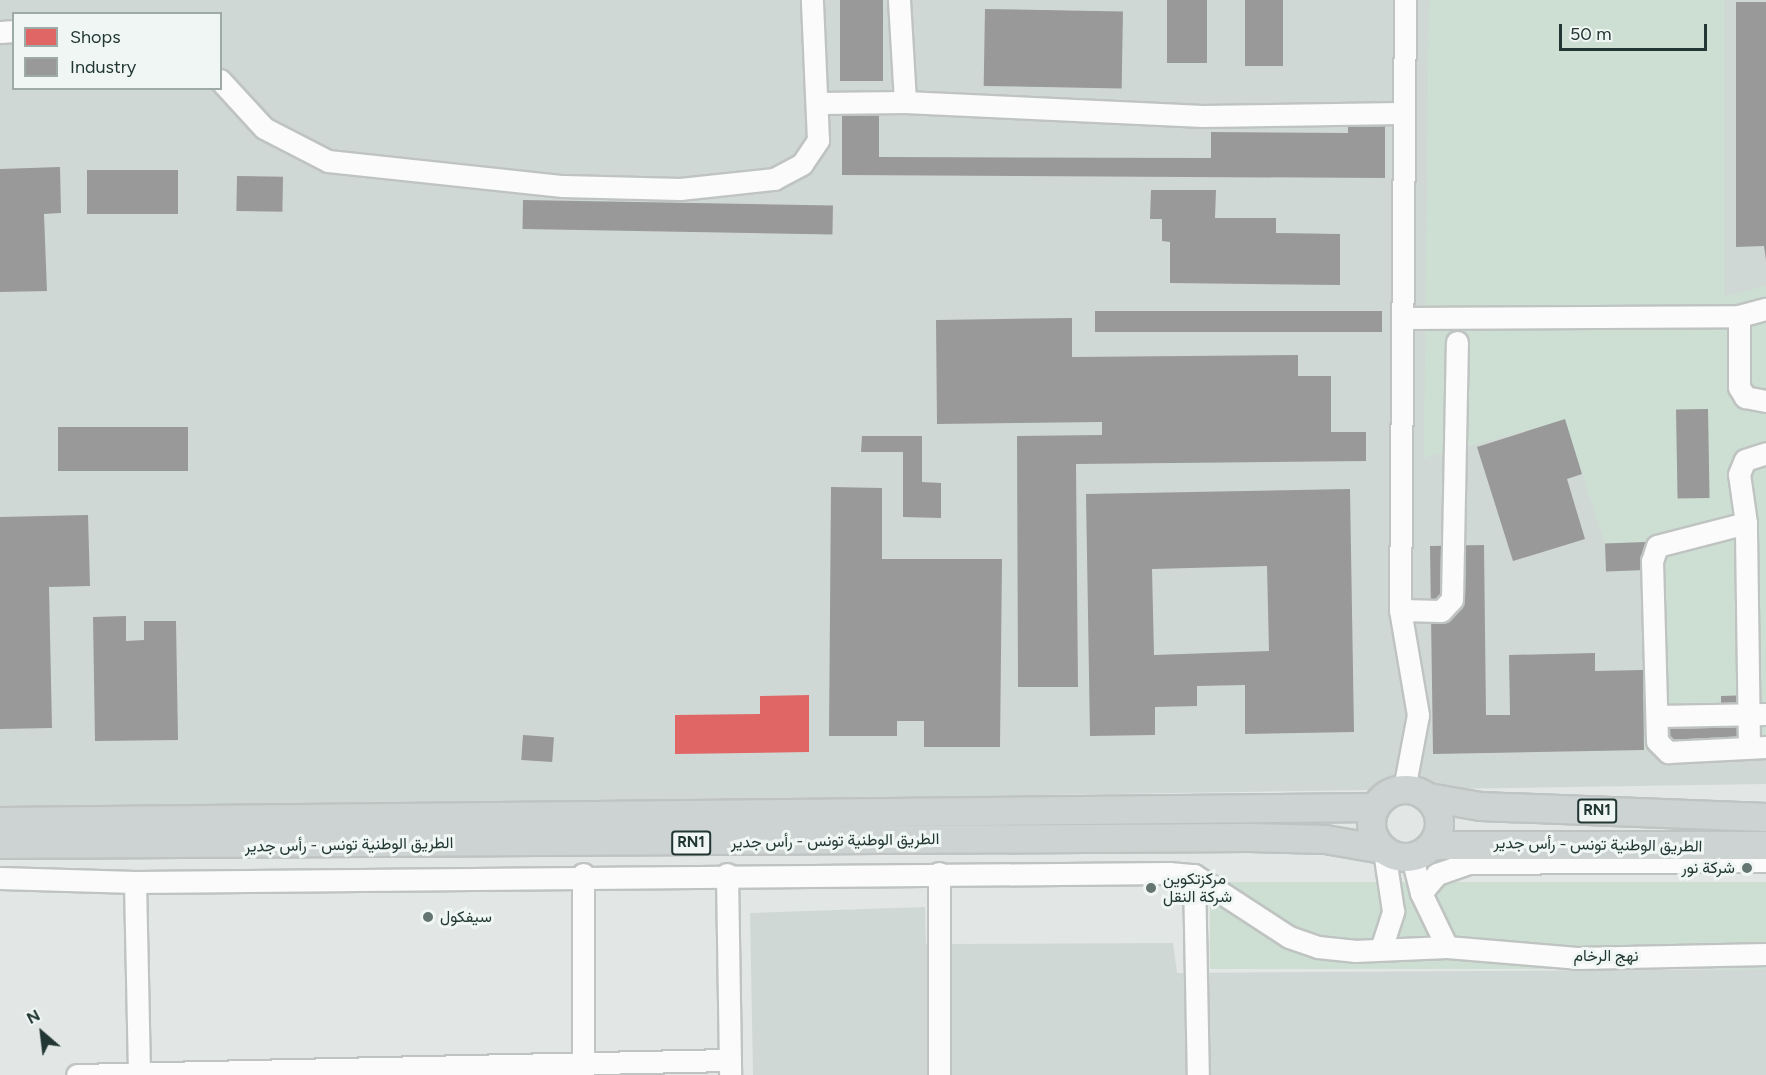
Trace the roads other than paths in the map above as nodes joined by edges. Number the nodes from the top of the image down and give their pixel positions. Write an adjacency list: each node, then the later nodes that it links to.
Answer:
1 (812, 0): 6 (street)
2 (899, 0): 5 (street)
3 (1405, 0): 7 (street)
4 (222, 82): 6 (street)
5 (905, 102): 6 (street); 7 (street)
6 (820, 103)
7 (1401, 113): 10 (street)
8 (1766, 309): 9 (street)
9 (1739, 316): 10 (street); 12 (street)
10 (1404, 318): 15 (street)
11 (1457, 342): 15 (street)
12 (1766, 401)
13 (1766, 453): 14 (street)
14 (1746, 523): 16 (street); 17 (street)
15 (1400, 610): 19 (street)
16 (1757, 714): 17 (street); 18 (street)
17 (1657, 716): 18 (street)
18 (1758, 747)
19 (1416, 793): 20 (main road); 21 (main road, الطريق الوطنية تونس - رأس جدير / RN1); 26 (main road)
20 (1374, 807): 22 (main road, الطريق الوطنية تونس - رأس جدير / RN1); 25 (main road)
21 (1766, 817)
22 (0, 821)
23 (0, 844): 25 (main road, الطريق الوطنية تونس - رأس جدير / RN1)
24 (1766, 845): 26 (main road, الطريق الوطنية تونس - رأس جدير / RN1)
25 (1383, 850): 26 (main road, RN1); 36 (street)
26 (1422, 851): 34 (street)
27 (1766, 861): 34 (street)
28 (939, 873): 30 (street); 31 (street); 42 (street)
29 (583, 874): 30 (street); 33 (street); 38 (street)
30 (727, 874): 39 (street)
31 (1194, 875): 36 (street, نهج الرخام); 43 (street)
32 (0, 878): 33 (street)
33 (135, 882): 40 (street)
34 (1420, 893): 35 (street)
35 (1447, 947): 36 (street, نهج الرخام); 37 (street, نهج الرخام)
36 (1381, 950)
37 (1766, 954)
38 (583, 1068): 39 (street); 40 (street)
39 (730, 1068)
40 (140, 1073): 41 (street)
41 (77, 1075)
42 (939, 1075)
43 (1198, 1075)

